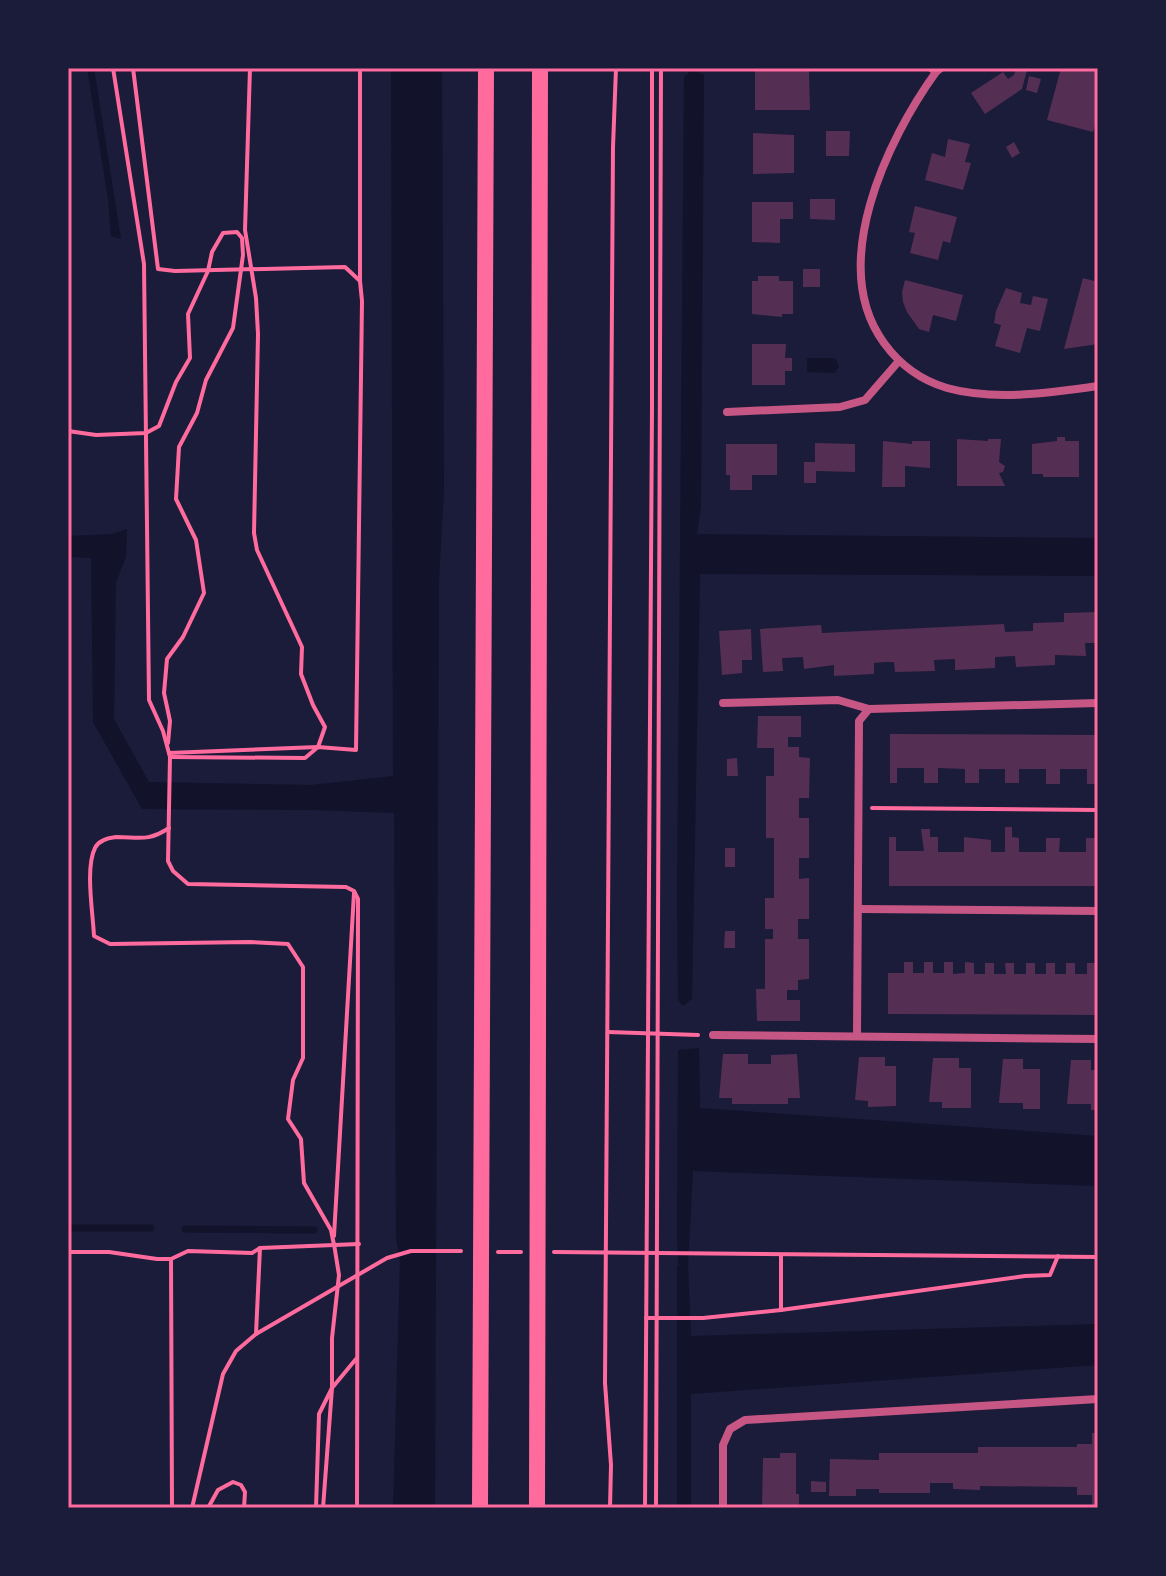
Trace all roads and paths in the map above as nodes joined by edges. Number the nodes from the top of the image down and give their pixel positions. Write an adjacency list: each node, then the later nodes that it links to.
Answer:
1 (113, 68): 19 (path)
2 (133, 68): 13 (path)
3 (250, 68): 12 (path)
4 (360, 68): 14 (path)
5 (486, 68): 62 (highway)
6 (540, 68): 63 (highway)
7 (616, 68): 32 (path)
8 (652, 68): 33 (path)
9 (661, 68): 34 (path)
10 (936, 69): 15 (street)
11 (242, 269): 12 (path); 13 (path); 13 (path); 23 (path)
12 (250, 269): 14 (path); 24 (path)
13 (208, 271): 19 (path)
14 (360, 281): 24 (path)
15 (898, 362): 16 (street); 17 (street)
16 (1098, 386)
17 (727, 412)
18 (68, 433): 19 (path)
19 (146, 433): 23 (path)
20 (723, 703): 22 (street)
21 (1098, 703): 22 (street)
22 (869, 709): 26 (street)
23 (167, 745): 25 (path)
24 (318, 747): 25 (path); 25 (path)
25 (170, 755): 28 (path)
26 (859, 807): 27 (path); 30 (street)
27 (1098, 810)
28 (169, 826): 29 (path); 39 (path)
29 (354, 891): 38 (path); 39 (path)
30 (859, 909): 31 (street); 36 (street)
31 (1098, 911)
32 (608, 1032): 33 (path); 64 (path)
33 (647, 1034): 34 (path); 49 (path)
34 (656, 1035): 35 (path); 50 (path)
35 (713, 1035): 36 (street)
36 (857, 1036): 37 (street)
37 (1098, 1039)
38 (359, 1244): 39 (path); 52 (path)
39 (334, 1245): 40 (path); 53 (path)
40 (260, 1248): 46 (path); 51 (path)
41 (68, 1252): 46 (path)
42 (742, 1254): 43 (path)
43 (781, 1255): 44 (path); 48 (path)
44 (1058, 1256): 45 (path); 48 (path)
45 (1098, 1257)
46 (171, 1259): 55 (path)
47 (307, 1302): 51 (path)
48 (781, 1310): 50 (path)
49 (646, 1318): 50 (path); 65 (path)
50 (657, 1318): 66 (path)
51 (256, 1334): 56 (path)
52 (358, 1357): 53 (path); 61 (path)
53 (332, 1388): 59 (path); 60 (path)
54 (1098, 1399): 67 (street)
55 (172, 1508)
56 (192, 1508)
57 (208, 1508): 58 (path)
58 (244, 1508)
59 (316, 1508)
60 (323, 1508)
61 (357, 1508)
62 (480, 1508)
63 (537, 1508)
64 (610, 1508)
65 (645, 1508)
66 (656, 1508)
67 (723, 1508)

